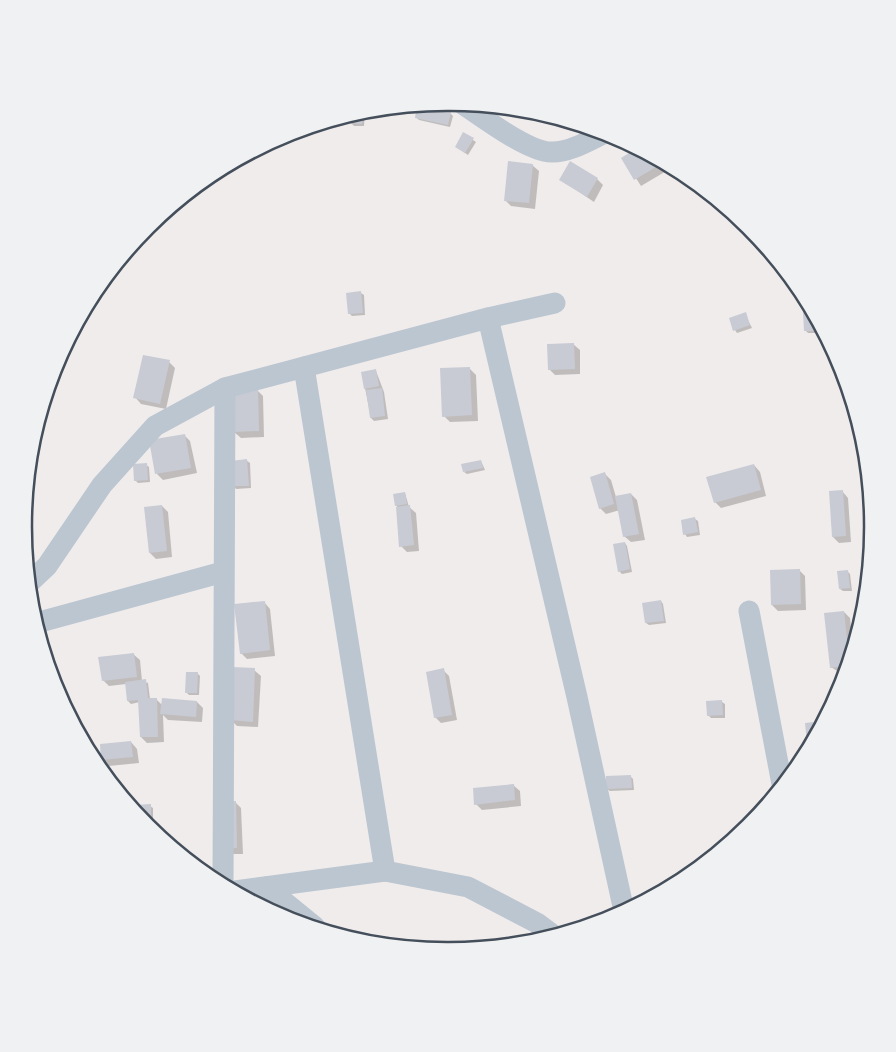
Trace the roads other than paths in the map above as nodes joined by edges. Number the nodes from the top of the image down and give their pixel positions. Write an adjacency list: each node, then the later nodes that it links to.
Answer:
1 (473, 111): 2 (street)
2 (596, 138)
3 (555, 303): 4 (street)
4 (488, 318): 5 (street); 16 (street)
5 (304, 367): 6 (street); 12 (street)
6 (225, 388): 7 (street); 8 (street)
7 (223, 572): 10 (street); 13 (street)
8 (36, 576)
9 (749, 611): 11 (street)
10 (44, 621)
11 (780, 776)
12 (385, 871): 14 (street); 18 (street)
13 (223, 875)
14 (266, 887): 15 (street); 17 (street)
15 (246, 890)
16 (622, 903)
17 (298, 913)
18 (545, 930)

